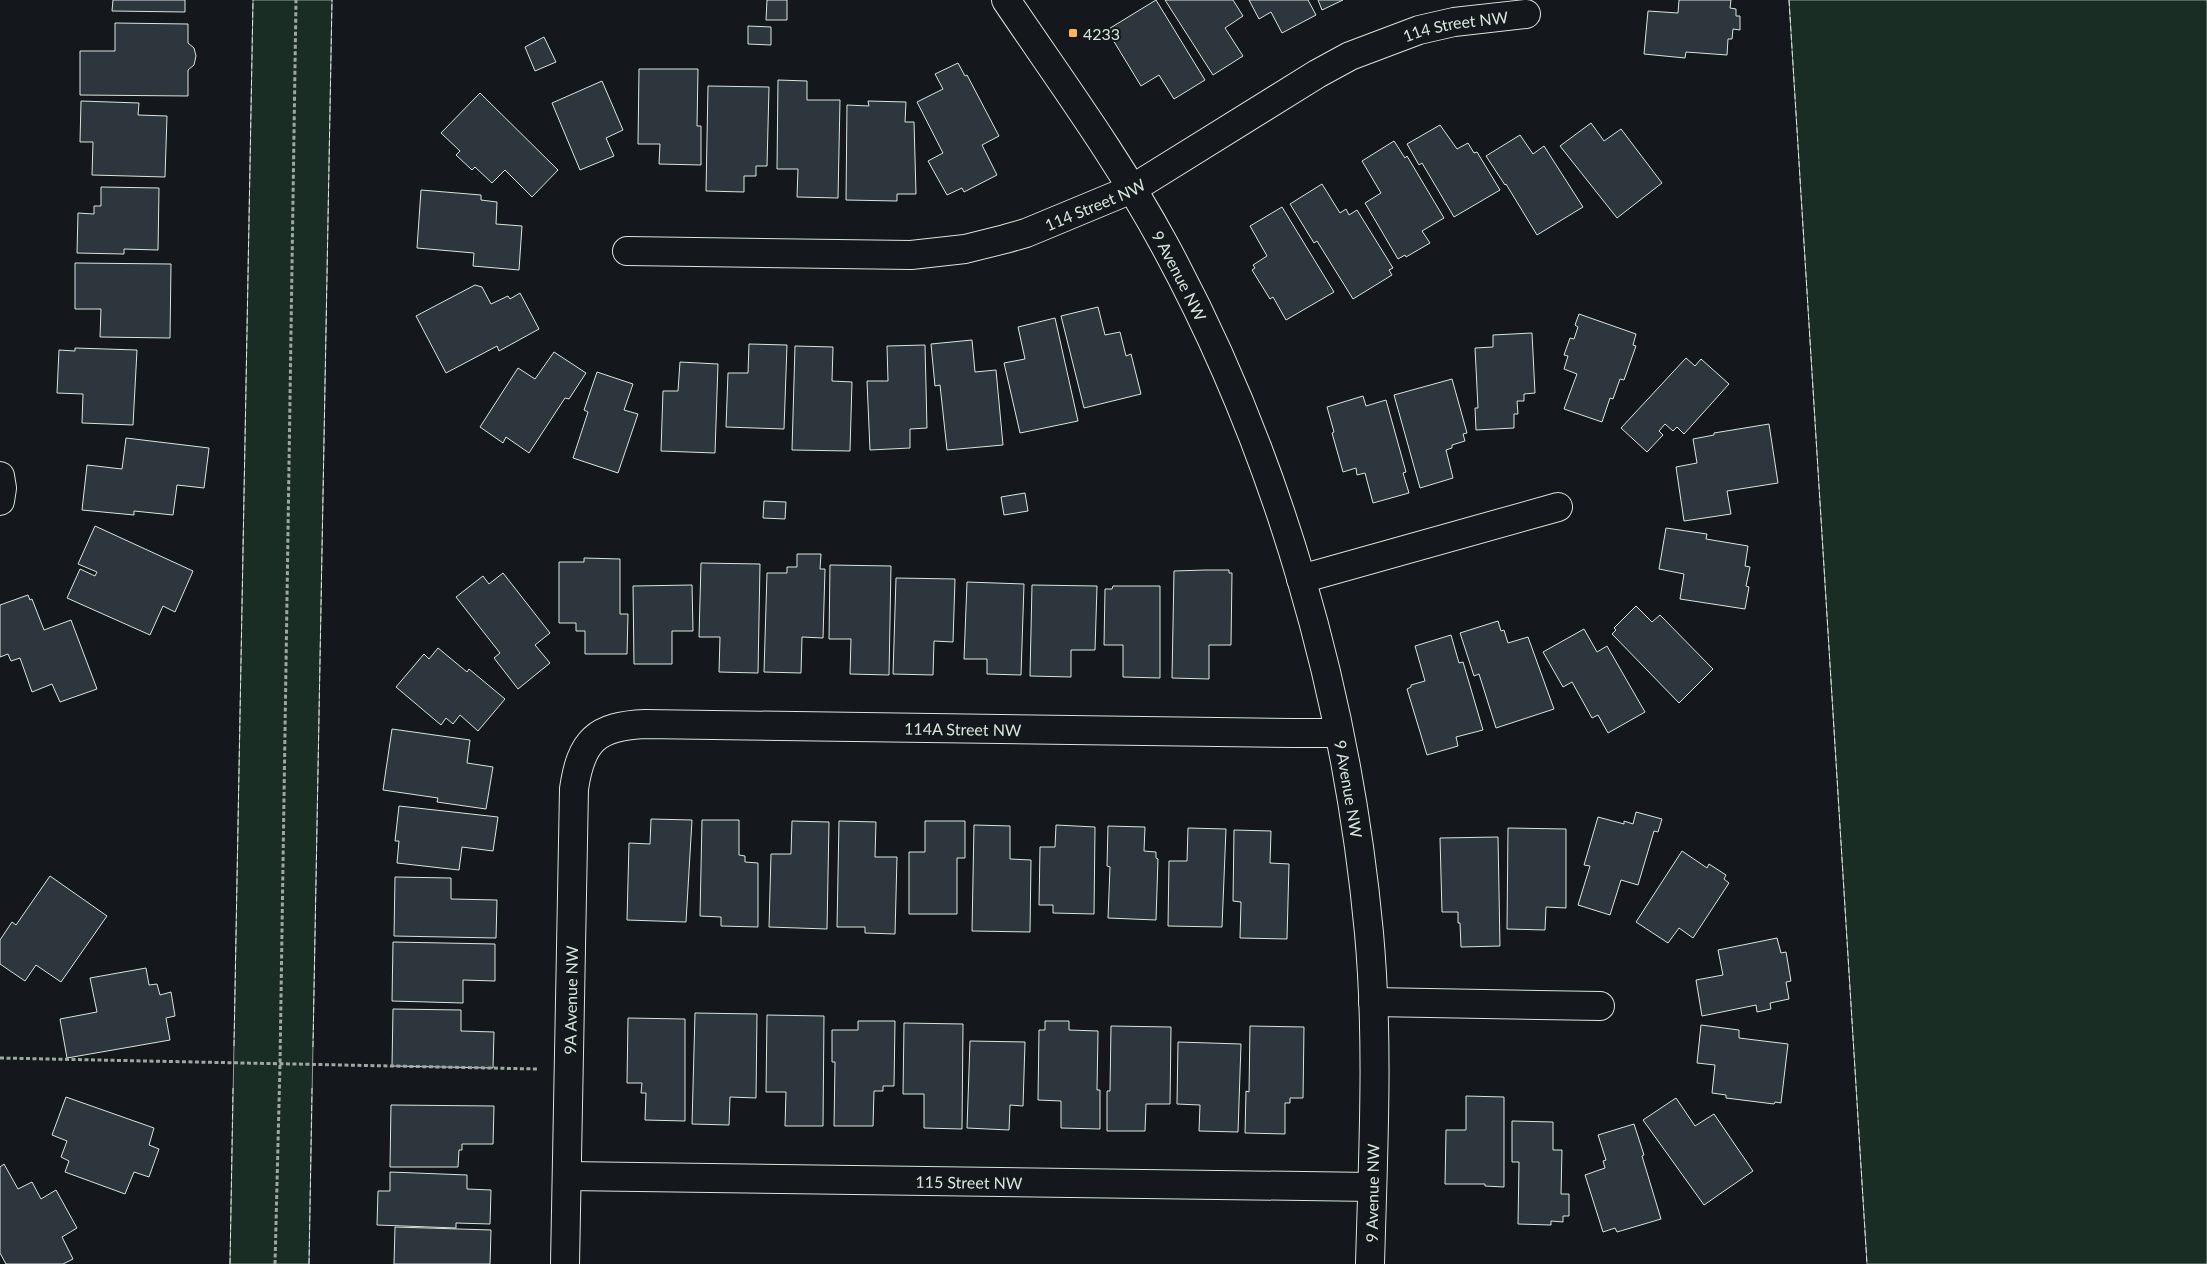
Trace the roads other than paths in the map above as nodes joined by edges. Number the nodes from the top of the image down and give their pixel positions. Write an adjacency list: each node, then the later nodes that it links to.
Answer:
1 (1006, 0): 3 (street, 9 Avenue NW)
2 (1526, 14): 3 (street, 114 Street NW)
3 (1132, 189): 4 (street, 114 Street NW); 8 (street, 9 Avenue NW)
4 (627, 252)
5 (0, 476): 6 (street)
6 (0, 501)
7 (1558, 507): 8 (street)
8 (1301, 579): 9 (street, 9 Avenue NW)
9 (1339, 732): 10 (street, 114A Street NW); 11 (street, 9 Avenue NW)
10 (592, 740): 13 (street, 9A Avenue NW)
11 (1373, 1002): 12 (street); 14 (street, 9 Avenue NW)
12 (1600, 1006)
13 (567, 1176): 14 (street, 115 Street NW); 15 (street, 9A Avenue NW)
14 (1372, 1187): 16 (street, 9 Avenue NW)
15 (565, 1264)
16 (1370, 1264)

